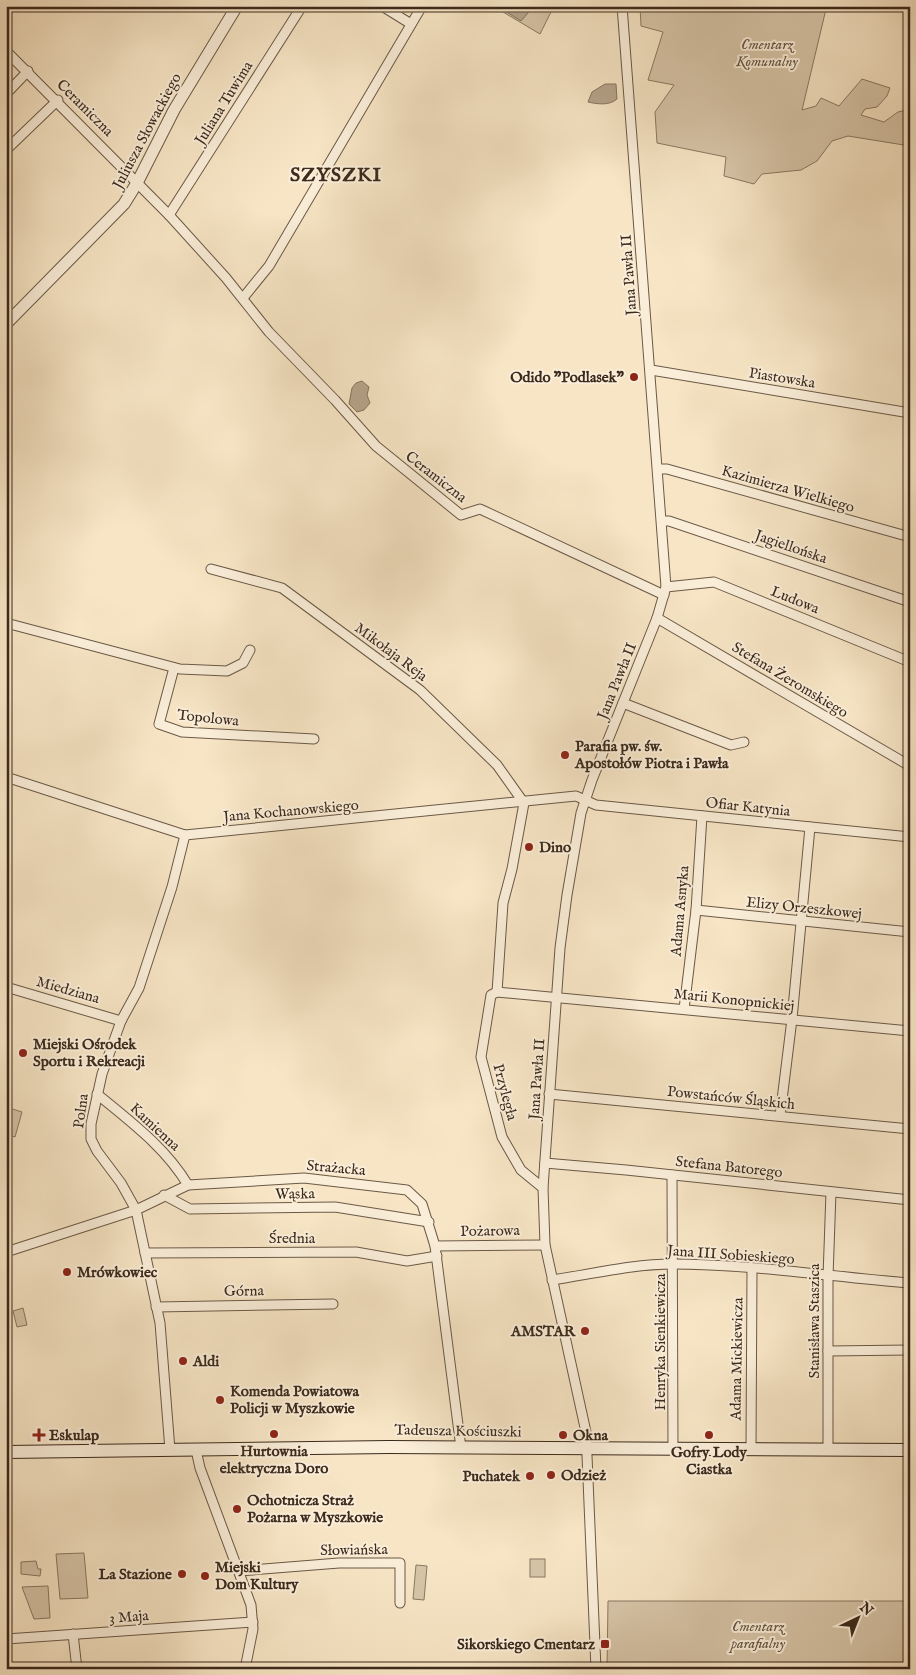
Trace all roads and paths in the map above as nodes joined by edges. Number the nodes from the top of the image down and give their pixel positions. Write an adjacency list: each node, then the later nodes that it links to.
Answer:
1 (237, 6): 12 (street, Juliusza Słowackiego)
2 (302, 6): 13 (street, Juliana Tuwima)
3 (382, 6): 6 (street)
4 (422, 6): 6 (street)
5 (622, 6): 16 (street, Jana Pawła II)
6 (411, 24): 14 (street)
7 (6, 51): 8 (street, Ceramiczna)
8 (28, 71): 9 (street); 10 (street, Ceramiczna)
9 (6, 94)
10 (58, 100): 11 (street); 12 (street, Ceramiczna)
11 (6, 150)
12 (137, 184): 13 (street, Ceramiczna); 15 (street, Juliusza Słowackiego)
13 (169, 215): 14 (street, Ceramiczna)
14 (243, 298): 22 (street, Ceramiczna)
15 (6, 324)
16 (651, 370): 17 (street, Piastowska); 18 (street, Jana Pawła II)
17 (910, 413)
18 (658, 469): 19 (street, Jana Pawła II); 20 (street, Kazimierza Wielkiego)
19 (662, 521): 22 (street, Jana Pawła II); 23 (street, Jagiellońska)
20 (910, 537)
21 (211, 569): 35 (street, Mikołaja Reja)
22 (665, 591): 24 (street, Jana Pawła II); 27 (street, Ludowa)
23 (910, 602)
24 (657, 618): 29 (street, Jana Pawła II); 32 (street, Stefana Żeromskiego)
25 (6, 623): 28 (street)
26 (250, 650): 28 (street)
27 (910, 662)
28 (174, 668): 30 (street, Topolowa)
29 (623, 703): 31 (street); 34 (street, Jana Pawła II)
30 (314, 739)
31 (744, 742)
32 (910, 766)
33 (6, 777): 38 (street, Jana Kochanowskiego)
34 (585, 800): 35 (street, Jana Kochanowskiego); 36 (street, Ofiar Katynia); 45 (street, Jana Pawła II)
35 (524, 803): 38 (street, Jana Kochanowskiego); 44 (street, Przyległa)
36 (702, 816): 37 (street, Ofiar Katynia); 40 (street, Adama Asnyka)
37 (810, 827): 39 (street, Ofiar Katynia); 41 (street)
38 (185, 835): 48 (street, Polna)
39 (910, 837)
40 (696, 910): 41 (street, Elizy Orzeszkowej); 46 (street, Adama Asnyka)
41 (801, 922): 42 (street, Elizy Orzeszkowej); 47 (street)
42 (910, 932)
43 (6, 987): 48 (street, Miedziana)
44 (496, 992): 45 (street); 57 (street, Przyległa)
45 (556, 997): 46 (street, Marii Konopnickiej); 51 (street, Jana Pawła II)
46 (684, 1009): 47 (street, Marii Konopnickiej)
47 (792, 1019): 49 (street, Marii Konopnickiej); 52 (street)
48 (122, 1022): 50 (street, Polna)
49 (910, 1031)
50 (97, 1094): 56 (street, Kamienna); 61 (street, Polna)
51 (549, 1094): 52 (street, Powstańców Śląskich); 54 (street, Jana Pawła II)
52 (780, 1116): 53 (street, Powstańców Śląskich)
53 (910, 1129)
54 (545, 1164): 55 (street, Stefana Batorego); 57 (street, Jana Pawła II)
55 (672, 1175): 58 (street, Stefana Batorego); 68 (street, Henryka Sienkiewicza)
56 (188, 1185): 59 (street, Strażacka); 62 (street, Strażacka)
57 (543, 1188): 63 (street, Jana Pawła II)
58 (831, 1192): 60 (street, Stefana Batorego); 70 (street, Stanisława Staszica)
59 (164, 1195): 61 (street, Strażacka); 62 (street, Wąska)
60 (910, 1200)
61 (136, 1210): 65 (street, Strażacka); 66 (street, Polna)
62 (429, 1222): 64 (street, Strażacka)
63 (545, 1245): 64 (street, Pożarowa); 71 (street, Jana Pawła II)
64 (435, 1246): 67 (street, Strażacka)
65 (6, 1252)
66 (145, 1253): 67 (street, Średnia); 74 (street, Polna)
67 (437, 1256): 77 (street, Strażacka)
68 (674, 1264): 69 (street, Jana III Sobieskiego); 71 (street, Jana III Sobieskiego); 81 (street, Henryka Sienkiewicza)
69 (752, 1269): 70 (street, Jana III Sobieskiego); 82 (street, Adama Mickiewicza)
70 (828, 1277): 72 (street, Jana III Sobieskiego); 75 (street, Stanisława Staszica)
71 (552, 1280): 78 (street, Jana Pawła II)
72 (910, 1283)
73 (332, 1304): 74 (street, Górna)
74 (156, 1307): 79 (street, Polna)
75 (828, 1350): 76 (street); 83 (street, Stanisława Staszica)
76 (910, 1350)
77 (462, 1448): 78 (main road, Tadeusza Kościuszki); 80 (main road, Tadeusza Kościuszki)
78 (586, 1448): 81 (main road, Tadeusza Kościuszki); 93 (street, Jana Pawła II)
79 (170, 1450): 80 (main road, Tadeusza Kościuszki); 85 (main road, Tadeusza Kościuszki)
80 (196, 1450): 86 (street)
81 (673, 1450): 82 (main road, Tadeusza Kościuszki)
82 (750, 1450): 83 (main road, Tadeusza Kościuszki)
83 (828, 1450): 84 (main road, Tadeusza Kościuszki)
84 (910, 1450)
85 (6, 1452)
86 (239, 1571): 87 (street, Słowiańska); 88 (street)
87 (400, 1603)
88 (253, 1622): 89 (street, 3 Maja); 92 (street)
89 (73, 1634): 90 (street, 3 Maja); 91 (street)
90 (6, 1639)
91 (77, 1669)
92 (245, 1669)
93 (596, 1669)

